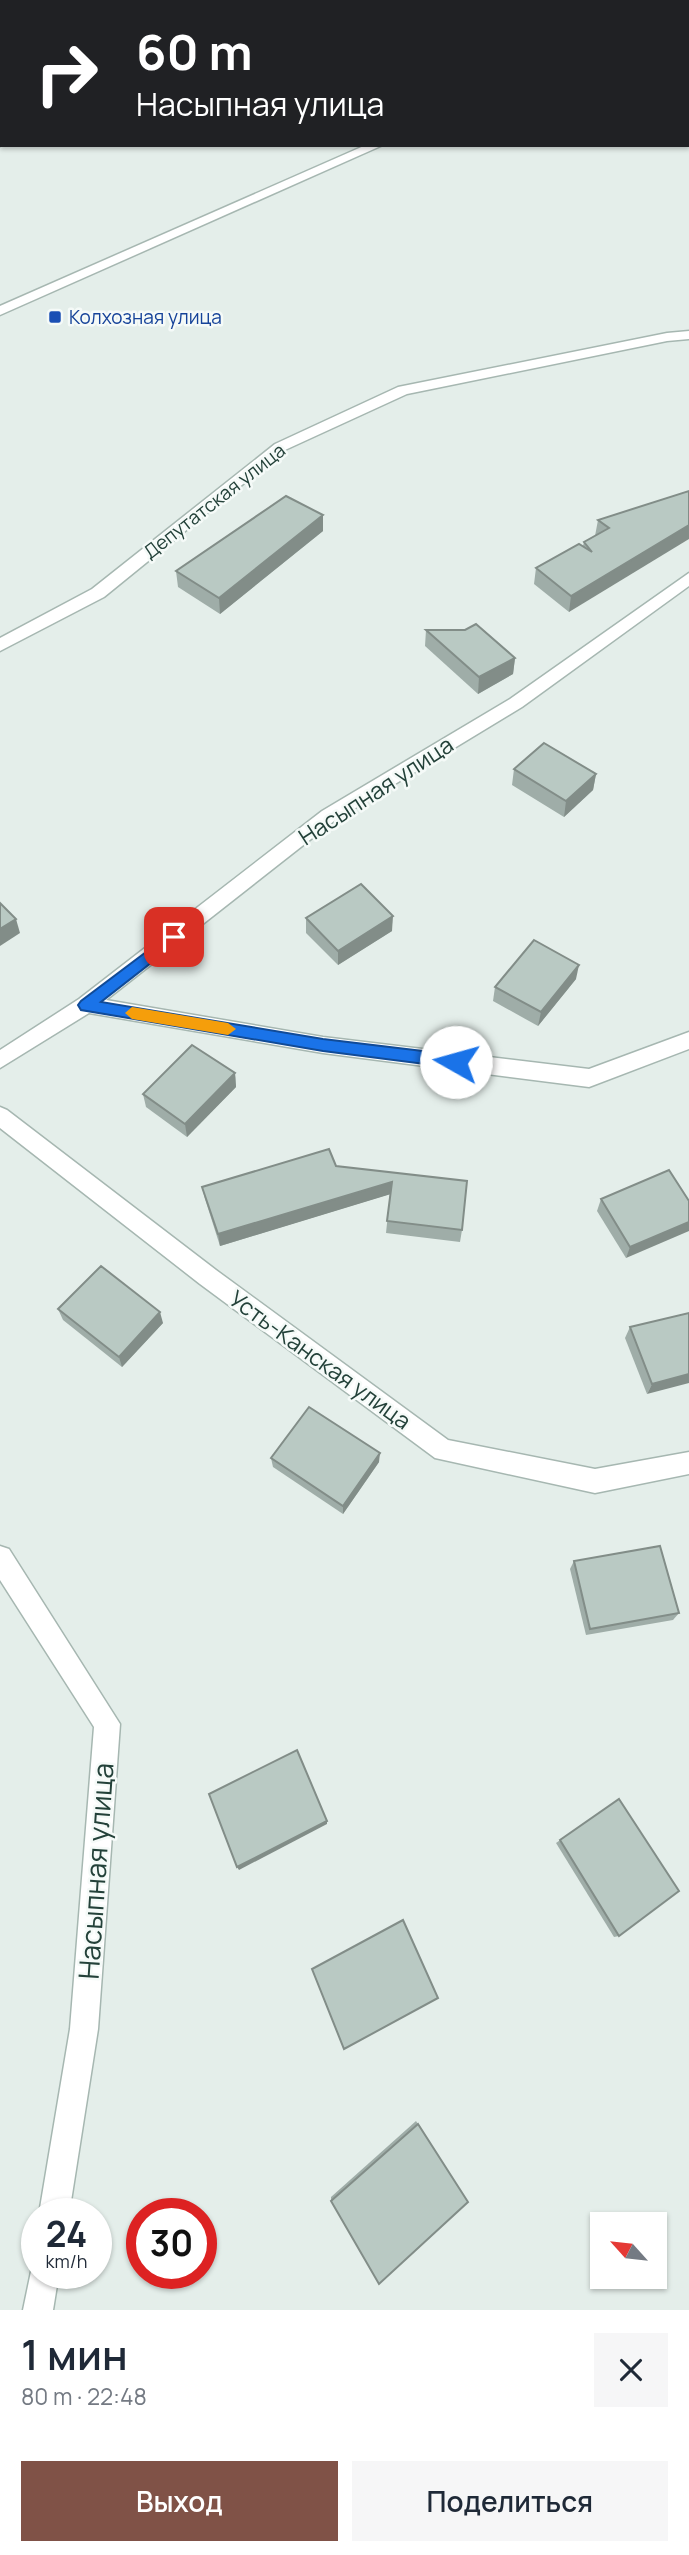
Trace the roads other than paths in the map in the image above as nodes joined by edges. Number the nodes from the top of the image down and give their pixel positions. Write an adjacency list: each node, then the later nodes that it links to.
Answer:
1 (372, 147): 2 (street)
2 (0, 312)
3 (689, 335): 5 (street, Депутатская улица)
4 (689, 578): 6 (street, Насыпная улица)
5 (0, 645)
6 (86, 1005): 7 (street); 8 (street, Насыпная улица)
7 (689, 1040)
8 (0, 1060)
9 (0, 1116): 10 (street, Усть-Канская улица)
10 (689, 1463)
11 (0, 1558): 12 (street, Насыпная улица)
12 (57, 2198)
13 (41, 2289): 14 (street)
14 (38, 2310)

